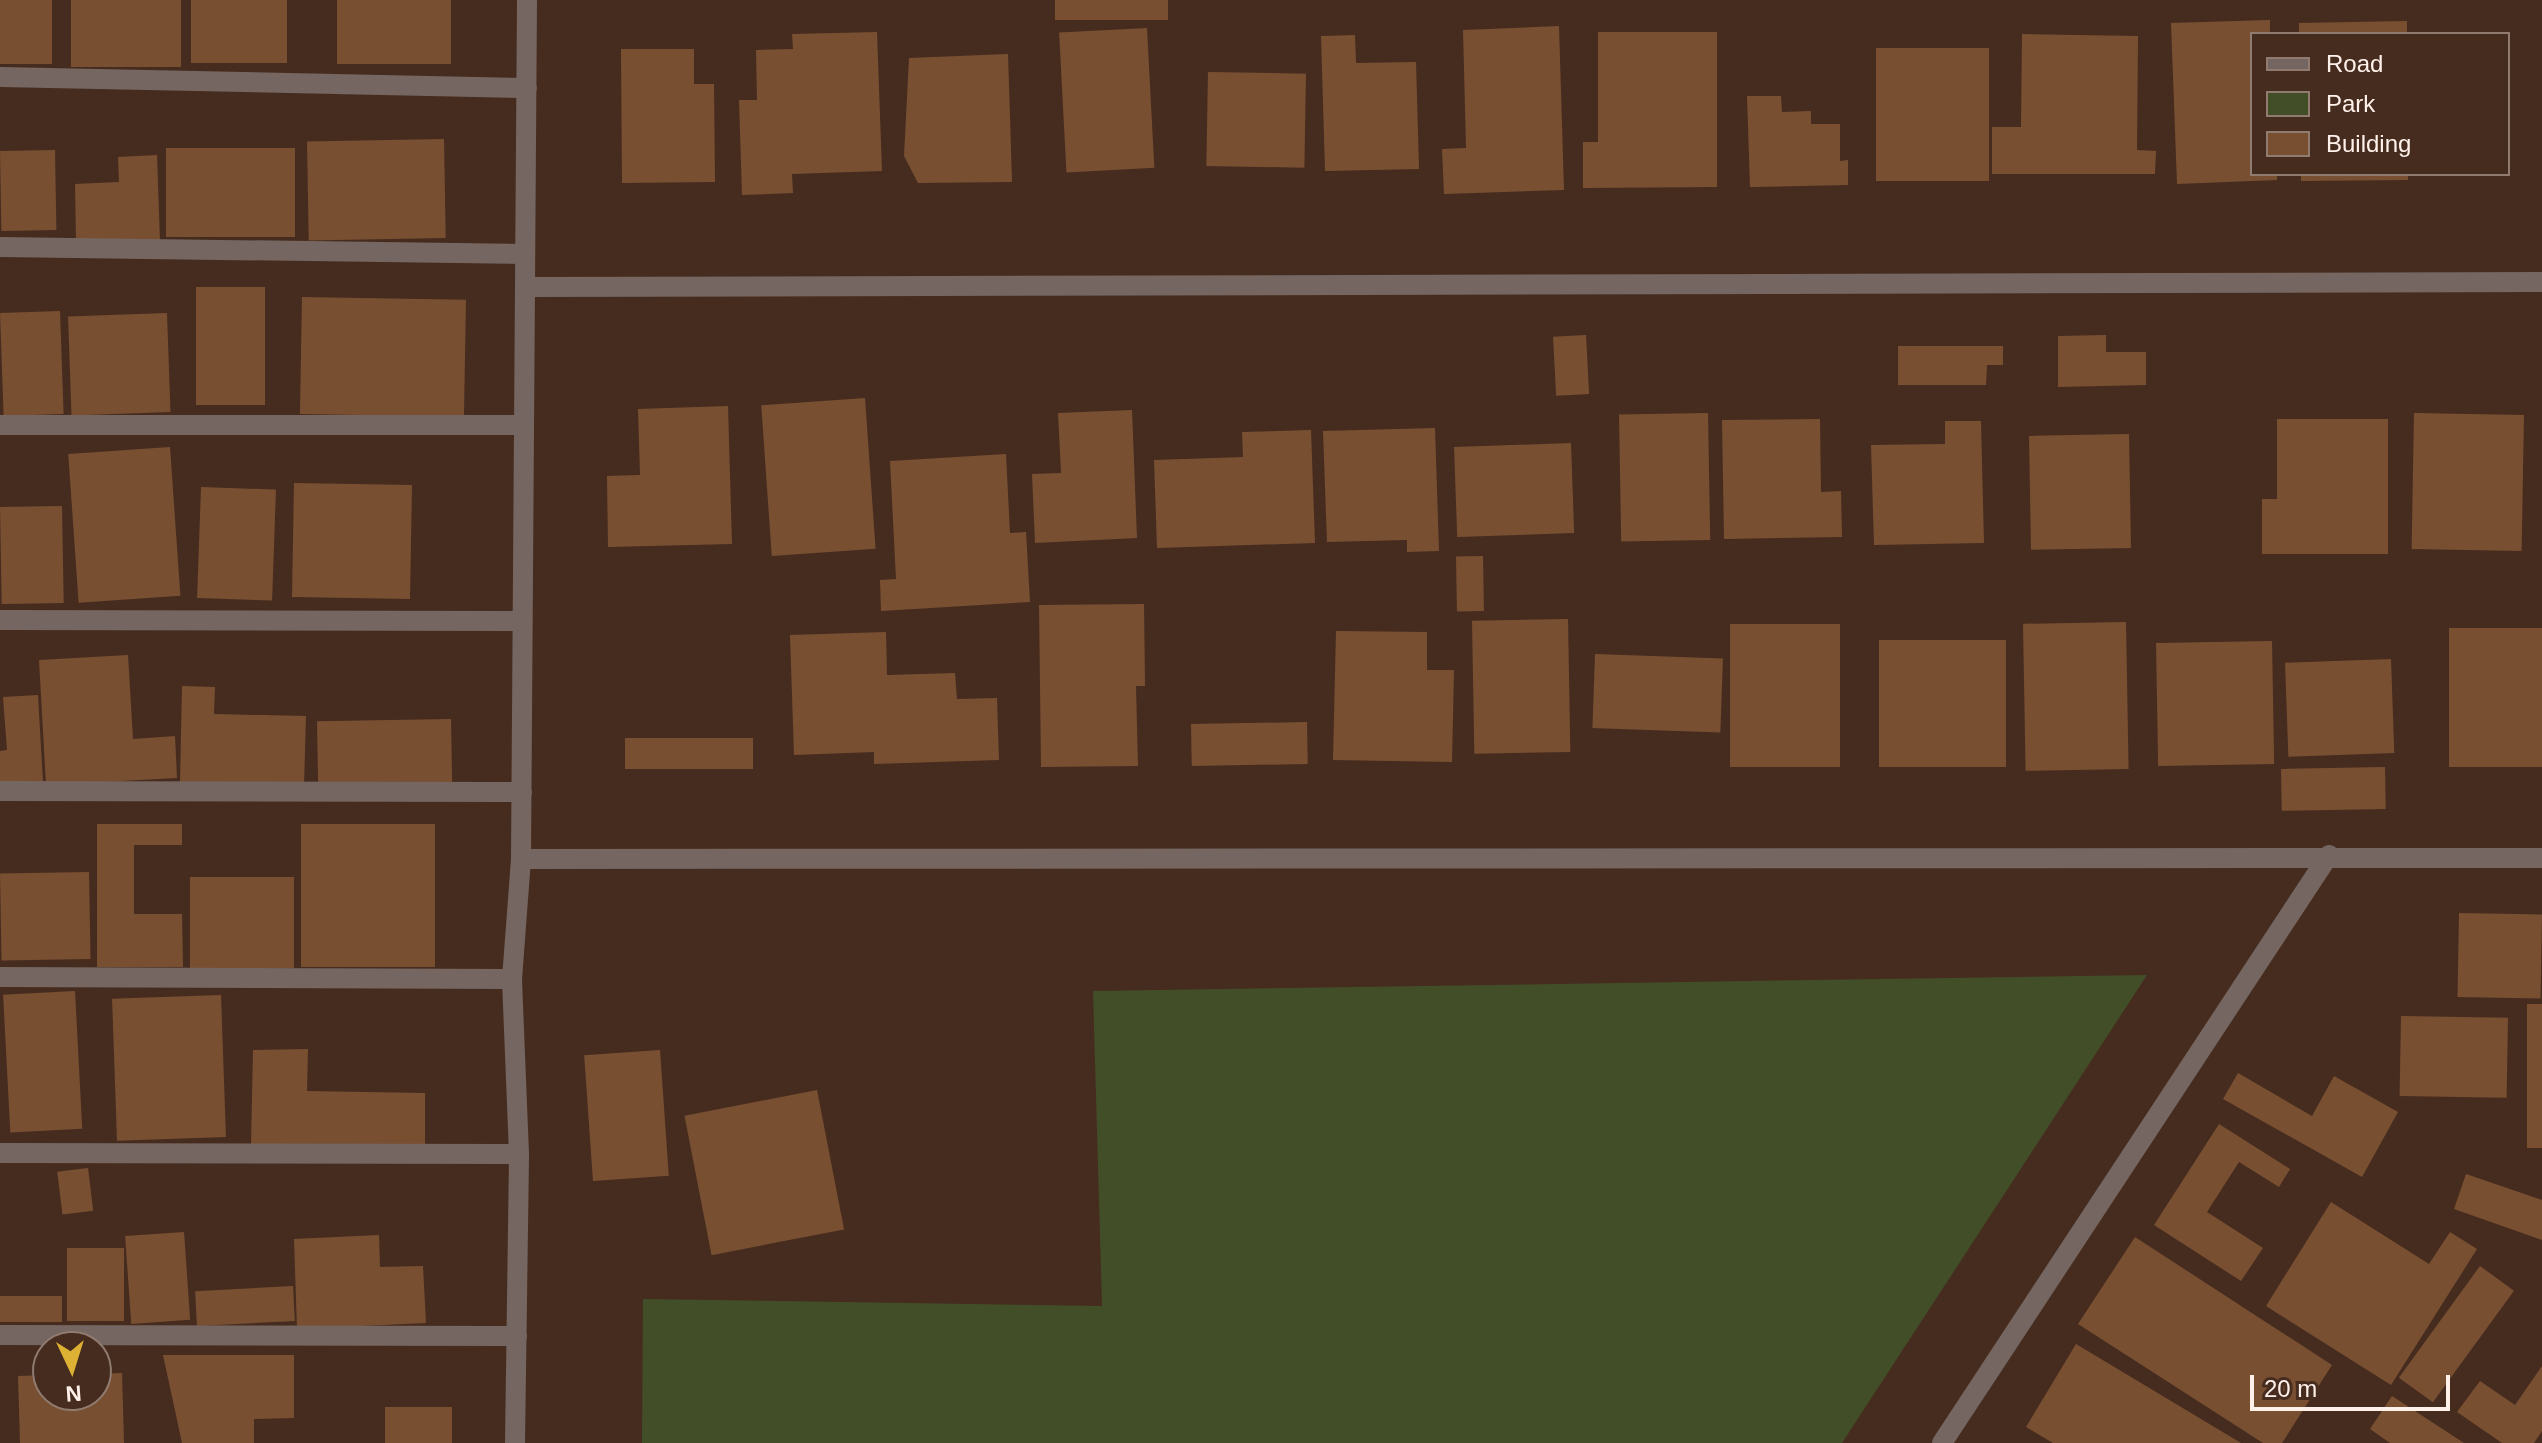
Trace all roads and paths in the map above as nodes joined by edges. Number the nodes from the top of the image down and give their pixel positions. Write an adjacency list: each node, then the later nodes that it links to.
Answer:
1 (527, 0): 3 (street)
2 (0, 77): 3 (street)
3 (527, 88): 5 (street)
4 (0, 247): 5 (street)
5 (525, 254): 7 (street)
6 (2542, 282): 7 (street)
7 (525, 287): 9 (street)
8 (0, 425): 9 (street)
9 (524, 425): 11 (street)
10 (0, 620): 11 (street)
11 (522, 621): 13 (street)
12 (0, 791): 13 (street)
13 (522, 792): 16 (street)
14 (2329, 855): 15 (street); 16 (street); 24 (street)
15 (2542, 858)
16 (521, 859): 18 (street)
17 (0, 977): 18 (street)
18 (512, 979): 20 (street)
19 (0, 1153): 20 (street)
20 (519, 1154): 22 (street)
21 (0, 1335): 22 (street)
22 (517, 1336): 23 (street)
23 (515, 1443)
24 (1942, 1443)

